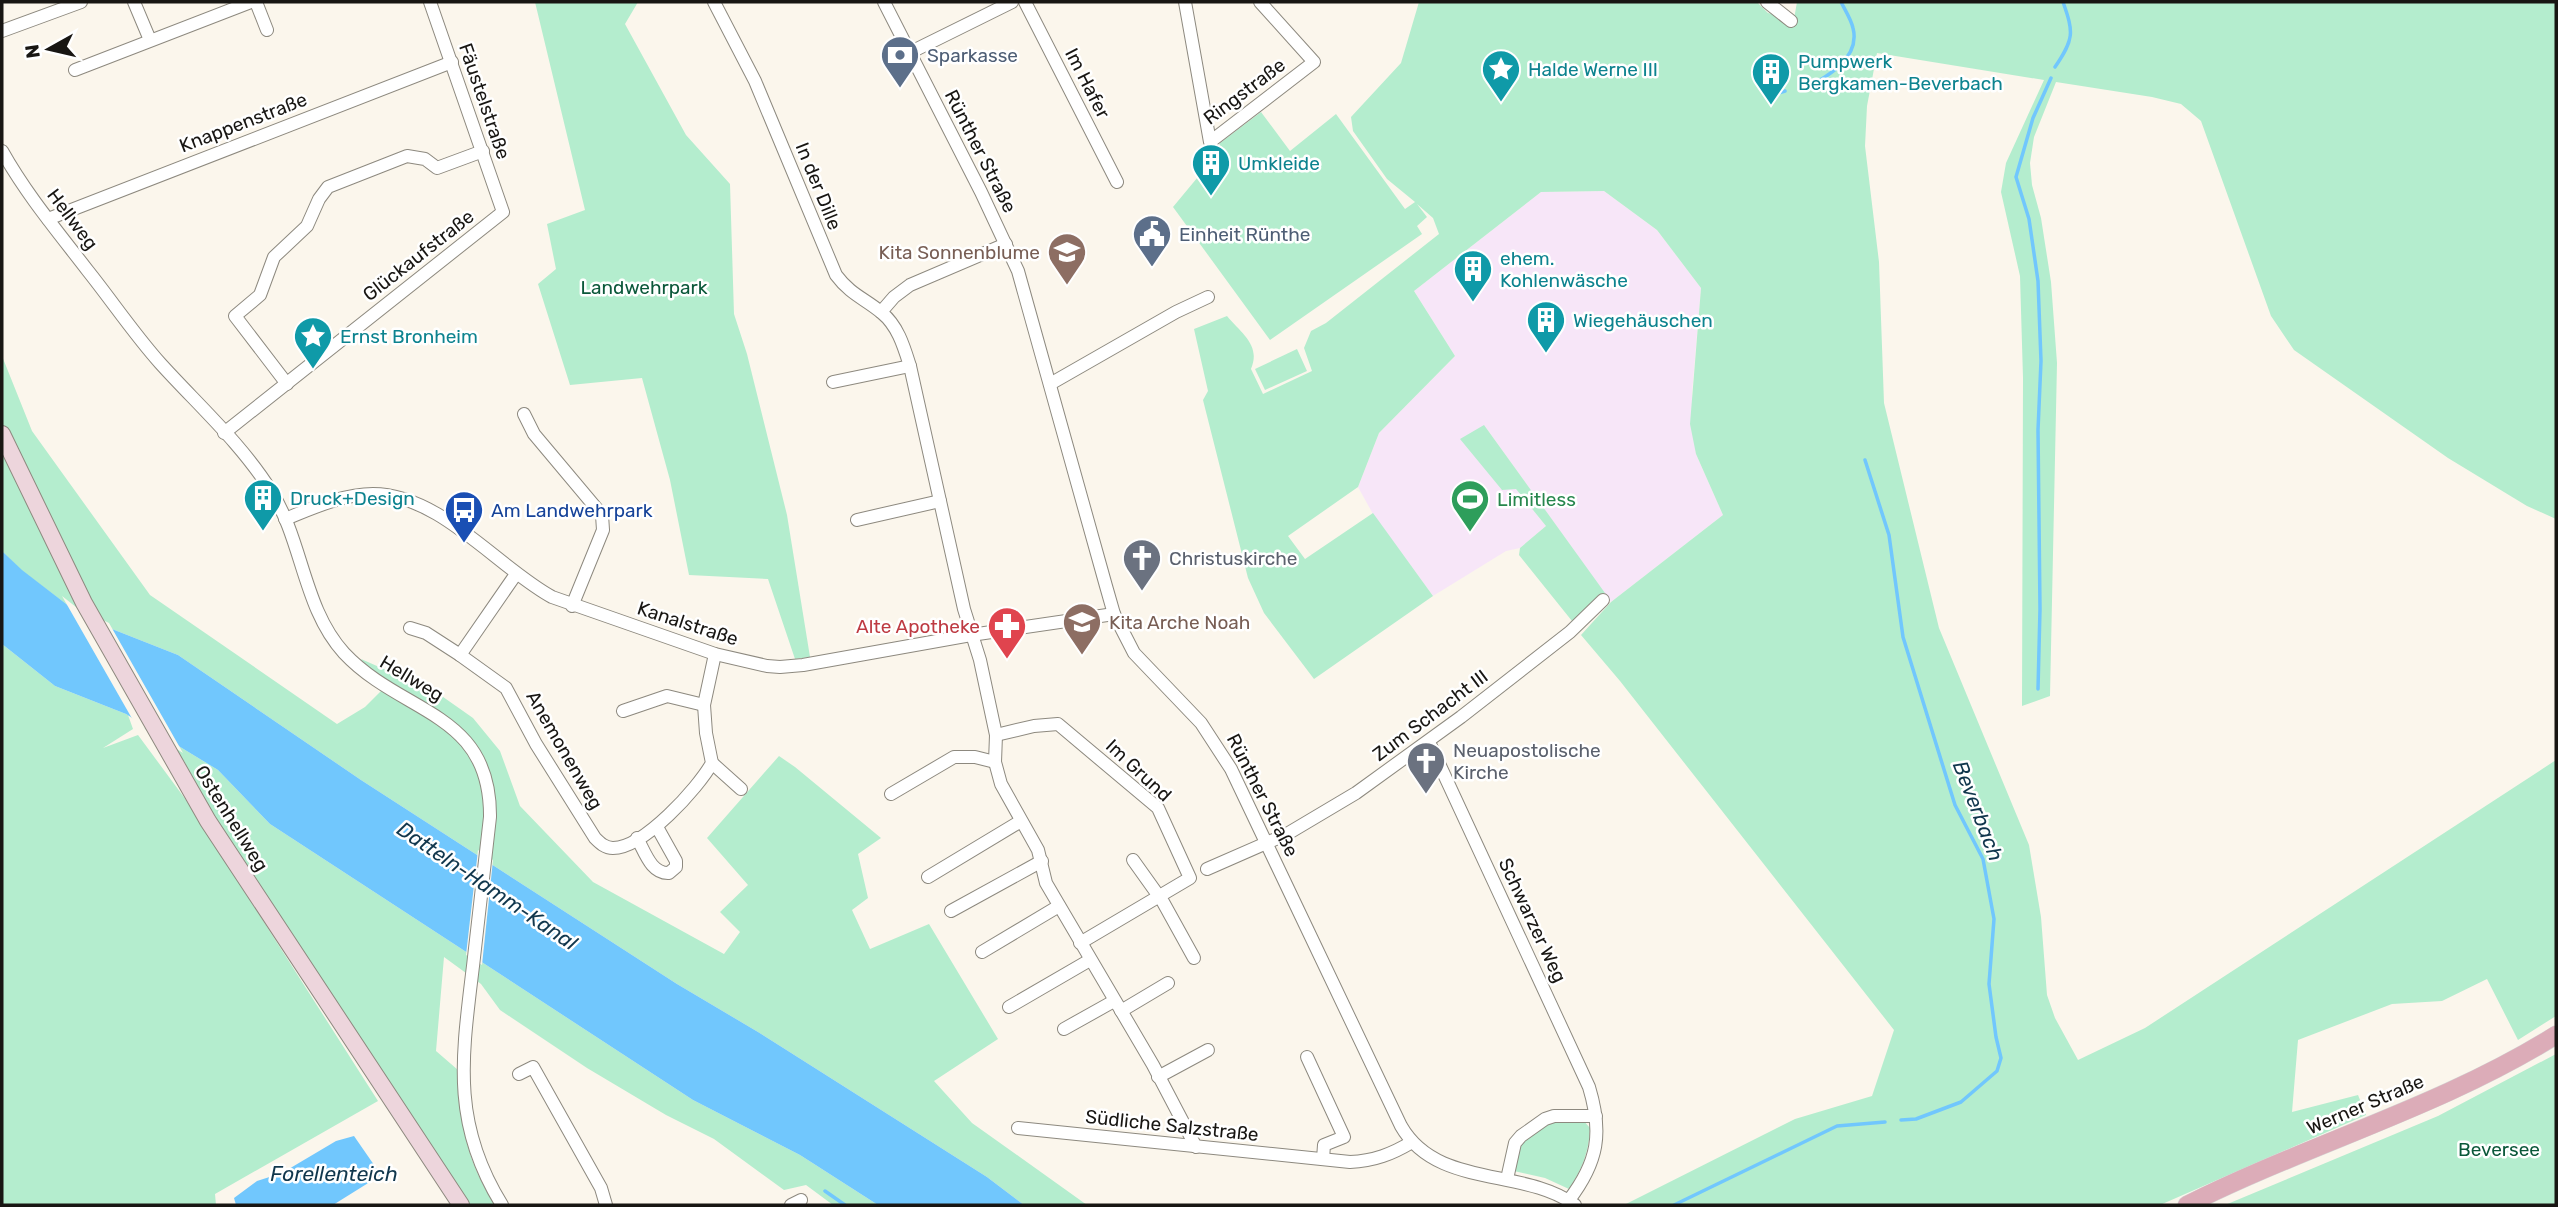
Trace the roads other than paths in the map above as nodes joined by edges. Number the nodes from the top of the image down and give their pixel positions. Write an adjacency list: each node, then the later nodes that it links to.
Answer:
1 (81, 2): 14 (street)
2 (134, 2): 15 (street)
3 (253, 2): 13 (street); 15 (street)
4 (430, 2): 17 (street, Fäustelstraße)
5 (713, 2): 26 (street, In der Dille)
6 (884, 2): 16 (street, Rünther Straße)
7 (1012, 2): 16 (street)
8 (1025, 2): 21 (street, Im Hafer)
9 (1185, 2): 10 (street, Ringstraße)
10 (1261, 2)
11 (1767, 2): 12 (street)
12 (1790, 21)
13 (267, 30)
14 (2, 31)
15 (150, 40): 18 (street)
16 (911, 52): 24 (street, Rünther Straße)
17 (452, 62): 20 (street, Fäustelstraße); 23 (street, Knappenstraße)
18 (75, 69)
19 (2, 151): 23 (street, Hellweg)
20 (482, 152): 22 (street, Fäustelstraße); 29 (street)
21 (1116, 182)
22 (503, 212): 29 (street, Glückaufstraße)
23 (48, 219): 33 (street, Hellweg)
24 (1006, 244): 26 (street); 30 (street, Rünther Straße)
25 (1208, 296): 30 (street)
26 (881, 312): 27 (street, In der Dille)
27 (909, 366): 28 (street); 34 (street, In der Dille)
28 (833, 382)
29 (286, 384): 33 (street, Glückaufstraße)
30 (1049, 384): 40 (street, Rünther Straße)
31 (524, 414): 39 (street)
32 (2, 433): 84 (main road, Ostenhellweg)
33 (224, 433): 35 (street, Hellweg)
34 (940, 501): 36 (street); 42 (street, In der Dille)
35 (285, 519): 37 (street, Kanalstraße); 85 (street, Hellweg)
36 (857, 520)
37 (516, 574): 39 (street, Kanalstraße); 44 (street)
38 (1604, 600): 48 (street, Zum Schacht III)
39 (572, 606): 43 (street, Kanalstraße)
40 (1114, 614): 42 (street, Kanalstraße); 56 (street, Rünther Straße)
41 (410, 628): 44 (street, Anemonenweg)
42 (971, 635): 43 (street, Kanalstraße); 47 (street, In der Dille)
43 (715, 654): 45 (street)
44 (460, 655): 55 (street, Anemonenweg)
45 (704, 705): 46 (street); 50 (street)
46 (623, 711)
47 (996, 735): 49 (street, In der Dille); 61 (street, Im Grund)
48 (1429, 742): 56 (street, Zum Schacht III); 77 (street, Schwarzer Weg)
49 (995, 762): 52 (street); 53 (street)
50 (712, 763): 51 (street); 54 (street, Anemonenweg)
51 (741, 789)
52 (891, 794)
53 (1021, 821): 58 (street); 60 (street)
54 (657, 827): 55 (street, Anemonenweg); 55 (street)
55 (637, 838)
56 (1266, 842): 59 (street); 79 (street, Rünther Straße)
57 (1133, 860): 61 (street)
58 (1042, 861): 62 (street); 63 (street)
59 (1207, 869)
60 (928, 877)
61 (1157, 896): 64 (street, Im Grund); 66 (street)
62 (1059, 906): 64 (street); 65 (street)
63 (951, 911)
64 (1080, 943): 67 (street)
65 (982, 952)
66 (1194, 958)
67 (1090, 960): 69 (street); 70 (street)
68 (1168, 983): 69 (street)
69 (1117, 1006): 71 (street); 76 (street)
70 (1009, 1007)
71 (1064, 1029)
72 (2556, 1035): 87 (main road, Werner Straße)
73 (1208, 1050): 76 (street)
74 (1307, 1057): 81 (street)
75 (519, 1074): 86 (street)
76 (1158, 1077): 80 (street)
77 (1596, 1116): 82 (street); 83 (street, Schwarzer Weg)
78 (1018, 1128): 80 (street, Südliche Salzstraße)
79 (1412, 1142): 81 (street, Südliche Salzstraße); 82 (street, Rünther Straße)
80 (1196, 1147): 81 (street, Südliche Salzstraße)
81 (1323, 1159)
82 (1507, 1179): 83 (street, Rünther Straße)
83 (1572, 1203)
84 (461, 1205)
85 (502, 1205)
86 (606, 1205)
87 (2187, 1205)

